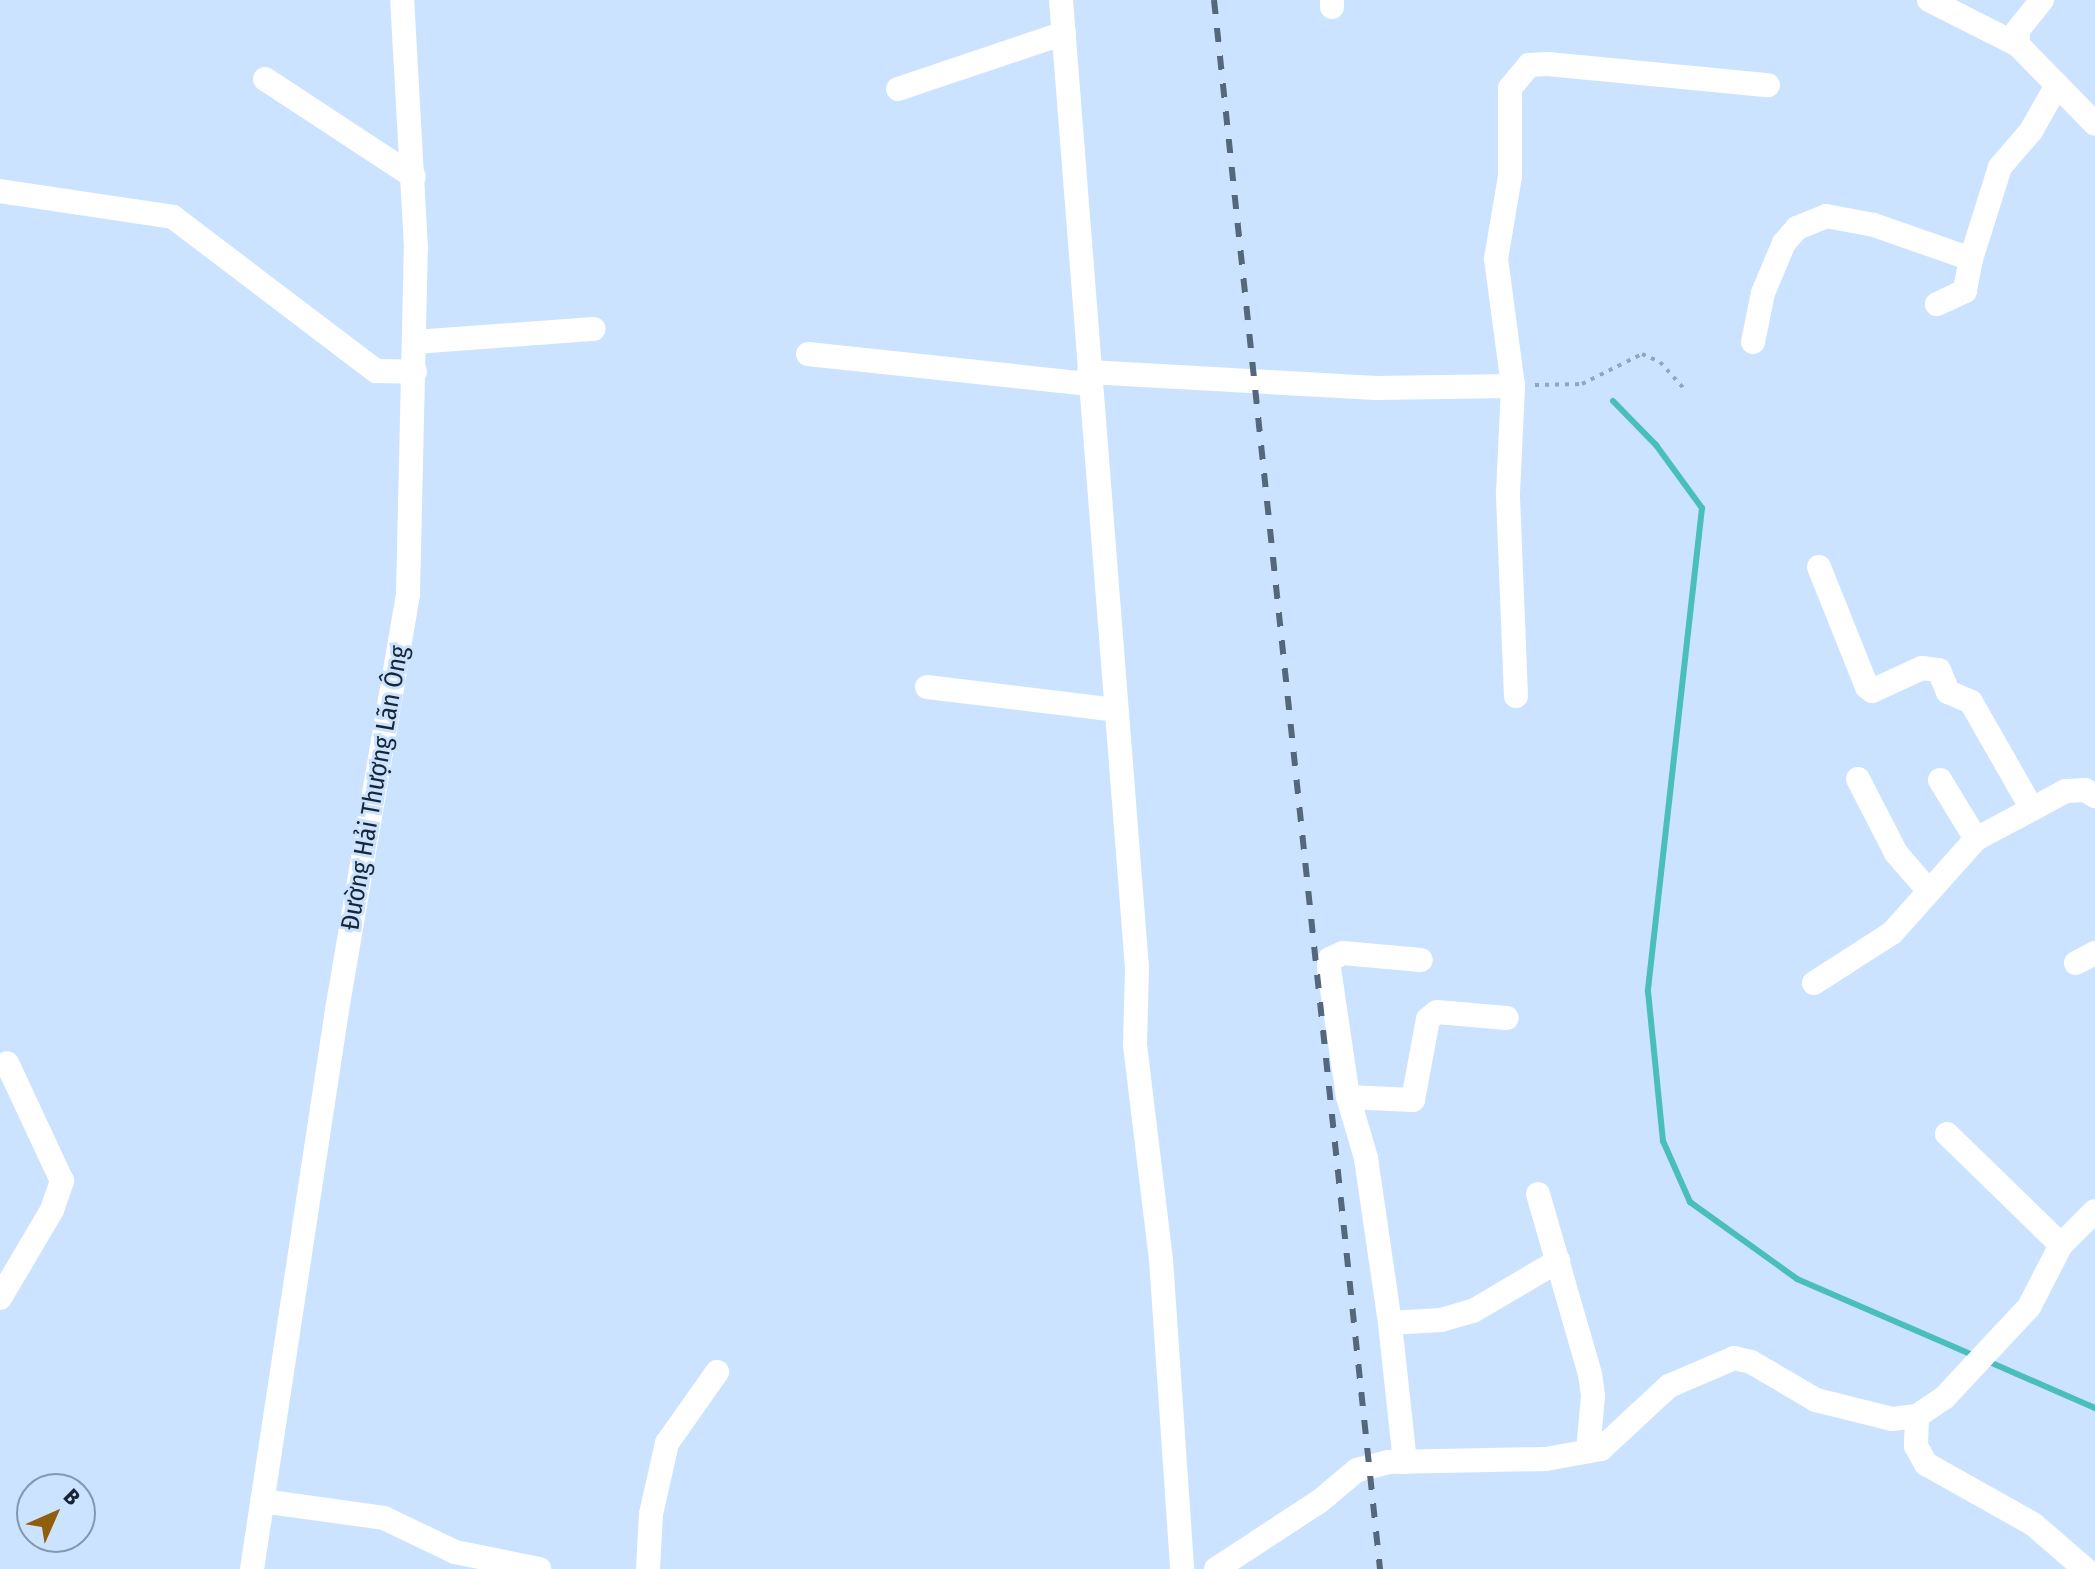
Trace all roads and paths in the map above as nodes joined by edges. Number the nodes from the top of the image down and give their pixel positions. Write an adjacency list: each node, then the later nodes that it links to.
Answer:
1 (402, 0): 12 (street, Đường Hải Thượng Lãn Ông)
2 (1061, 0): 5 (street)
3 (1929, 0): 6 (street)
4 (2042, 0): 6 (street)
5 (1064, 33): 10 (street); 21 (street)
6 (2018, 45): 9 (street)
7 (265, 79): 12 (street)
8 (1768, 85): 22 (street)
9 (2057, 85): 11 (street); 14 (street)
10 (898, 89)
11 (2095, 124)
12 (414, 177): 17 (street, Đường Hải Thượng Lãn Ông)
13 (0, 191): 20 (street)
14 (1971, 259): 15 (street); 18 (street)
15 (1937, 304)
16 (594, 329): 17 (street)
17 (415, 342): 20 (street, Đường Hải Thượng Lãn Ông)
18 (1753, 342)
19 (808, 354): 21 (street)
20 (415, 372): 50 (street, Đường Hải Thượng Lãn Ông)
21 (1089, 378): 22 (street); 27 (street)
22 (1513, 386): 23 (path); 26 (street)
23 (1686, 391)
24 (1819, 567): 31 (street)
25 (927, 687): 27 (street)
26 (1516, 696)
27 (1116, 710): 54 (street)
28 (1858, 779): 33 (street)
29 (1940, 780): 32 (street)
30 (2095, 796): 31 (street)
31 (2031, 807): 32 (street)
32 (1976, 839): 33 (street)
33 (1928, 890): 35 (street)
34 (1421, 960): 38 (street)
35 (1814, 983)
36 (1507, 1018): 38 (street)
37 (7, 1063): 44 (street)
38 (1348, 1097): 45 (street)
39 (1947, 1134): 42 (street)
40 (1538, 1194): 43 (street)
41 (2095, 1211): 42 (street)
42 (2061, 1245): 47 (street)
43 (1558, 1261): 45 (street); 48 (street)
44 (0, 1298)
45 (1390, 1323): 49 (street)
46 (717, 1372): 53 (street)
47 (1917, 1416): 48 (street); 56 (street)
48 (1588, 1451): 49 (street)
49 (1405, 1462): 55 (street)
50 (262, 1501): 51 (street, Đường Hải Thượng Lãn Ông); 52 (street)
51 (252, 1569)
52 (539, 1569)
53 (648, 1569)
54 (1182, 1569)
55 (1216, 1569)
56 (2085, 1569)

